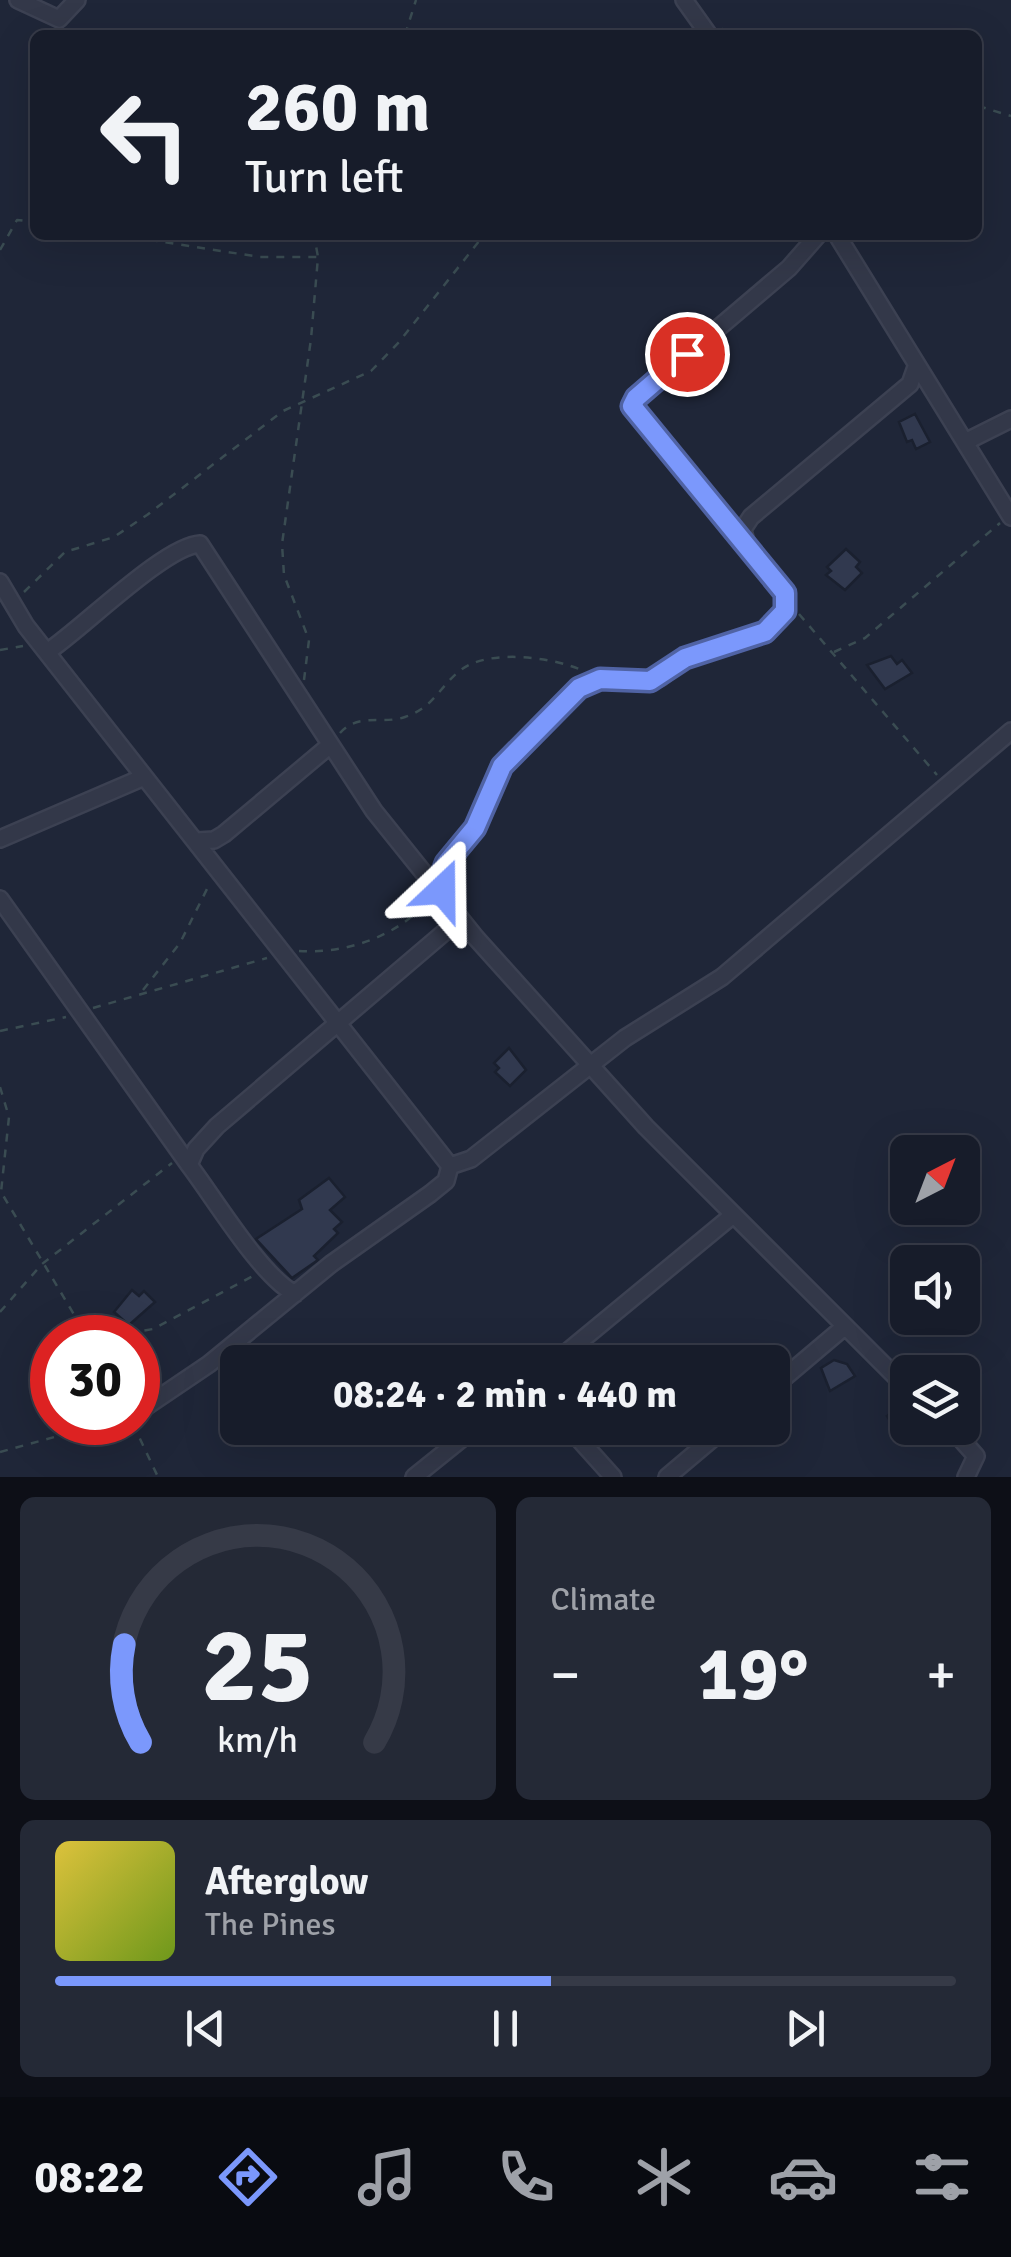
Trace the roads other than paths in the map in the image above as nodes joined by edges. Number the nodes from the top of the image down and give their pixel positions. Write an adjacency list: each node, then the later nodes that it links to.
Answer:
1 (18, 0): 2 (street)
2 (76, 0)
3 (684, 0): 4 (street)
4 (705, 29)
5 (814, 240): 11 (street)
6 (840, 240): 7 (street)
7 (916, 367): 9 (street); 11 (street)
8 (1011, 418): 9 (street)
9 (965, 442): 10 (street)
10 (1010, 515)
11 (745, 542): 20 (street)
12 (0, 582): 13 (street)
13 (47, 652): 15 (street); 16 (street)
14 (1011, 731): 22 (street)
15 (329, 746): 18 (street); 20 (street)
16 (144, 777): 17 (street); 18 (street)
17 (0, 838)
18 (197, 841): 21 (street)
19 (0, 899): 23 (street)
20 (450, 906): 21 (street); 22 (street)
21 (340, 1024): 23 (street); 24 (street)
22 (593, 1064): 24 (street); 25 (street)
23 (186, 1161): 26 (street)
24 (450, 1166): 26 (street)
25 (734, 1215): 27 (street); 28 (street)
26 (295, 1294): 31 (street)
27 (843, 1328): 29 (street); 30 (street)
28 (576, 1345)
29 (890, 1372)
30 (790, 1373)
31 (160, 1397)
32 (454, 1445): 36 (street)
33 (585, 1445): 37 (street)
34 (706, 1445): 38 (street)
35 (966, 1445): 39 (street)
36 (414, 1477)
37 (613, 1477)
38 (667, 1477)
39 (966, 1477)

